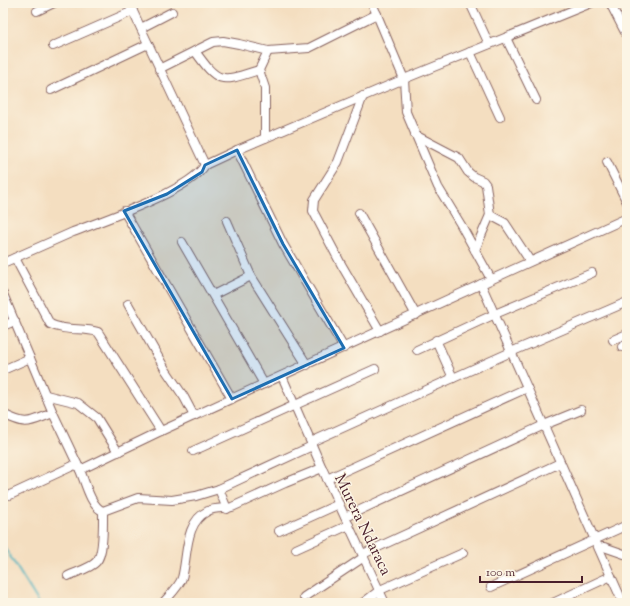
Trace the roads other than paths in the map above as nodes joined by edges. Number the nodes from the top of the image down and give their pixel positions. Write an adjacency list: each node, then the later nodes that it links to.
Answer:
1 (54, 3): 7 (street)
2 (129, 3): 8 (street)
3 (372, 3): 10 (street)
4 (470, 3): 15 (street)
5 (591, 3): 13 (street)
6 (610, 3): 12 (street)
7 (37, 10)
8 (133, 11): 11 (street); 16 (street)
9 (172, 12): 11 (street)
10 (377, 14): 18 (street); 22 (street)
11 (140, 28): 14 (street)
12 (627, 36)
13 (506, 38): 15 (street); 25 (street)
14 (148, 44): 20 (street); 23 (street)
15 (490, 44): 19 (street)
16 (52, 46)
17 (195, 51): 18 (street); 20 (street); 21 (street)
18 (268, 51): 21 (street)
19 (470, 52): 22 (street); 26 (street)
20 (159, 69): 31 (street)
21 (259, 70): 28 (street)
22 (404, 79): 24 (street); 27 (street)
23 (51, 90)
24 (363, 96): 28 (street); 55 (street)
25 (536, 100)
26 (500, 117)
27 (415, 135): 35 (street); 39 (street)
28 (265, 138): 29 (street)
29 (237, 150): 31 (street); 59 (street)
30 (607, 162): 32 (street)
31 (206, 166): 33 (street)
32 (627, 202)
33 (124, 211): 40 (street); 71 (street)
34 (359, 213): 51 (street)
35 (490, 215): 39 (street); 41 (street)
36 (627, 218): 41 (street)
37 (227, 221): 44 (street)
38 (182, 242): 48 (street)
39 (475, 250): 45 (street)
40 (15, 258): 42 (street); 78 (street)
41 (530, 261): 45 (street)
42 (3, 263)
43 (592, 273): 52 (street)
44 (251, 276): 48 (street); 63 (street)
45 (491, 279): 46 (street)
46 (481, 284): 51 (street); 52 (street)
47 (3, 294): 53 (street)
48 (213, 295): 68 (street)
49 (627, 302): 61 (street)
50 (128, 304): 76 (street)
51 (416, 314): 55 (street)
52 (495, 314): 57 (street); 61 (street)
53 (15, 321): 54 (street); 62 (street)
54 (3, 326)
55 (380, 331): 59 (street)
56 (627, 334): 58 (street)
57 (436, 340): 60 (street); 67 (street)
58 (613, 340)
59 (344, 348): 63 (street)
60 (416, 350)
61 (511, 352): 67 (street); 69 (street)
62 (30, 358): 65 (street); 70 (street)
63 (307, 365): 66 (street)
64 (375, 369): 72 (street)
65 (3, 370)
66 (282, 376): 68 (street); 72 (street)
67 (453, 378): 79 (street)
68 (264, 384): 71 (street)
69 (527, 388): 77 (street); 85 (street)
70 (46, 395): 74 (street); 81 (street)
71 (232, 399): 76 (street)
72 (295, 406): 79 (street); 80 (street)
73 (581, 410): 77 (street)
74 (53, 413): 75 (street); 83 (street)
75 (3, 414)
76 (194, 416): 78 (street)
77 (544, 425): 82 (street); 91 (street)
78 (161, 431): 81 (street)
79 (311, 444): 84 (street); 86 (street)
80 (193, 451)
81 (118, 452): 83 (street)
82 (560, 463): 95 (street); 100 (street)
83 (79, 467): 87 (street); 90 (street)
84 (322, 468): 85 (street, Murera Ndaraca); 89 (street, Murera Ndaraca)
85 (327, 478): 88 (street, Murera Ndaraca)
86 (219, 489): 89 (street); 90 (street)
87 (10, 495)
88 (339, 504): 91 (street, Murera Ndaraca); 94 (street)
89 (226, 509): 106 (street, Murera Ndaraca)
90 (103, 511): 101 (street)
91 (345, 517): 92 (street, Murera Ndaraca)
92 (349, 525): 97 (street); 100 (street, Murera Ndaraca)
93 (627, 525): 95 (street)
94 (279, 531)
95 (595, 540): 96 (street); 103 (street)
96 (599, 548): 99 (street); 102 (street)
97 (296, 549)
98 (463, 553): 104 (street)
99 (627, 555)
100 (364, 556): 104 (street, Murera Ndaraca); 105 (street)
101 (68, 576)
102 (611, 576): 109 (street); 110 (street)
103 (491, 587)
104 (380, 590): 107 (street); 108 (street, Murera Ndaraca)
105 (304, 597)
106 (163, 603)
107 (363, 603)
108 (385, 603)
109 (553, 603)
110 (623, 603)

